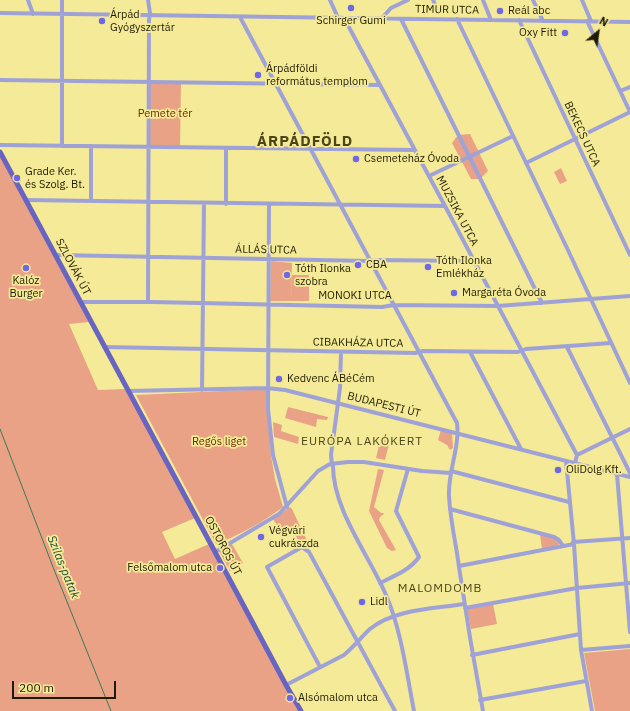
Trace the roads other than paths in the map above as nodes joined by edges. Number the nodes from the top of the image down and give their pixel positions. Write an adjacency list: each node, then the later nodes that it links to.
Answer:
1 (28, 0): 12 (street)
2 (62, 0): 13 (street)
3 (148, 0): 14 (street)
4 (330, 0): 16 (street)
5 (408, 0): 18 (street)
6 (433, 0): 10 (street)
7 (483, 0): 21 (street)
8 (533, 0): 23 (street)
9 (582, 0): 24 (street)
10 (438, 12)
11 (0, 13): 12 (street, TIMUR UTCA)
12 (33, 14): 13 (street, TIMUR UTCA)
13 (62, 15): 14 (street, TIMUR UTCA); 27 (street)
14 (150, 16): 15 (street, TIMUR UTCA); 28 (street)
15 (240, 17): 16 (street, TIMUR UTCA); 29 (street)
16 (338, 18): 17 (street, TIMUR UTCA)
17 (344, 18): 18 (street, TIMUR UTCA); 30 (street, MUZSIKA UTCA)
18 (382, 18): 19 (street, TIMUR UTCA)
19 (401, 19): 20 (street, TIMUR UTCA); 44 (street)
20 (457, 19): 21 (street, TIMUR UTCA); 34 (street)
21 (491, 20): 22 (street, TIMUR UTCA)
22 (519, 20): 23 (street, TIMUR UTCA); 35 (street, BEKECS UTCA)
23 (543, 21): 24 (street, TIMUR UTCA)
24 (589, 21): 25 (street, TIMUR UTCA); 32 (street)
25 (630, 22)
26 (0, 80): 27 (street)
27 (63, 81): 28 (street); 37 (street)
28 (149, 82): 29 (street); 39 (street)
29 (275, 83): 30 (street); 41 (street)
30 (379, 85): 42 (street, MUZSIKA UTCA)
31 (630, 87): 32 (street)
32 (620, 90): 33 (street)
33 (630, 112): 35 (street)
34 (513, 136): 44 (street); 45 (street)
35 (575, 139): 45 (street); 56 (street, BEKECS UTCA)
36 (0, 145): 37 (street)
37 (62, 146): 38 (street)
38 (91, 146): 39 (street); 48 (street)
39 (148, 147): 40 (street); 49 (street)
40 (226, 148): 41 (street); 51 (street)
41 (310, 149): 42 (street); 53 (street)
42 (414, 150): 46 (street, MUZSIKA UTCA)
43 (0, 152): 47 (main road, SZLOVÁK ÚT)
44 (469, 157): 46 (street); 67 (street)
45 (526, 163): 63 (street)
46 (429, 176): 54 (street, MUZSIKA UTCA)
47 (26, 200): 48 (street); 55 (main road, SZLOVÁK ÚT)
48 (91, 201): 49 (street)
49 (148, 202): 50 (street); 57 (street)
50 (204, 203): 51 (street); 58 (street)
51 (226, 204): 52 (street)
52 (269, 204): 53 (street); 59 (street)
53 (340, 204): 54 (street); 60 (street)
54 (445, 206): 61 (street, MUZSIKA UTCA)
55 (56, 255): 57 (street, ÁLLÁS UTCA); 64 (main road, SZLOVÁK ÚT)
56 (630, 255)
57 (148, 257): 58 (street, ÁLLÁS UTCA); 65 (street)
58 (204, 258): 59 (street, ÁLLÁS UTCA); 66 (street)
59 (268, 259): 60 (street, ÁLLÁS UTCA); 68 (street)
60 (370, 261): 61 (street, ÁLLÁS UTCA); 69 (street)
61 (474, 261): 70 (street, MUZSIKA UTCA)
62 (630, 296): 63 (street, MONOKI UTCA)
63 (590, 299): 67 (street, MONOKI UTCA); 71 (street)
64 (80, 302): 65 (street, MONOKI UTCA); 73 (main road, SZLOVÁK ÚT)
65 (148, 302): 66 (street, MONOKI UTCA)
66 (203, 303): 68 (street, MONOKI UTCA); 74 (street)
67 (542, 303): 70 (street, MONOKI UTCA)
68 (268, 305): 69 (street, MONOKI UTCA); 75 (street)
69 (394, 305): 70 (street, MONOKI UTCA); 78 (street)
70 (498, 306): 76 (street, MUZSIKA UTCA)
71 (611, 343): 72 (street, CIBAKHÁZA UTCA); 80 (street)
72 (567, 347): 76 (street, CIBAKHÁZA UTCA); 87 (street)
73 (104, 348): 74 (street, CIBAKHÁZA UTCA); 83 (main road, SZLOVÁK ÚT)
74 (203, 349): 75 (street, CIBAKHÁZA UTCA); 82 (street)
75 (268, 350): 77 (street, CIBAKHÁZA UTCA); 81 (street)
76 (521, 350): 79 (street, CIBAKHÁZA UTCA); 89 (street, MUZSIKA UTCA)
77 (341, 352): 78 (street, CIBAKHÁZA UTCA); 84 (street)
78 (418, 352): 79 (street, CIBAKHÁZA UTCA); 86 (street)
79 (470, 352): 88 (street)
80 (630, 383)
81 (268, 388): 82 (street, BUDAPESTI ÚT); 84 (street, BUDAPESTI ÚT); 99 (street)
82 (202, 390): 83 (street, BUDAPESTI ÚT)
83 (128, 391): 105 (main road, OSTOROS ÚT)
84 (338, 403): 86 (street, BUDAPESTI ÚT); 92 (street)
85 (630, 429): 87 (street)
86 (458, 433): 88 (street, BUDAPESTI ÚT); 94 (street)
87 (612, 438): 89 (street); 95 (street)
88 (521, 449): 90 (street, BUDAPESTI ÚT)
89 (577, 455): 91 (street)
90 (566, 461): 91 (street, BUDAPESTI ÚT); 98 (street)
91 (575, 463): 96 (street, BUDAPESTI ÚT)
92 (332, 465): 93 (street); 99 (street); 107 (street)
93 (408, 469): 94 (street); 107 (street)
94 (451, 472): 98 (street); 100 (street)
95 (630, 473)
96 (616, 474): 97 (street, BUDAPESTI ÚT); 102 (street)
97 (630, 477)
98 (570, 502): 103 (street)
99 (287, 507): 105 (street)
100 (450, 509): 104 (street); 106 (street)
101 (630, 538): 102 (street)
102 (622, 539): 103 (street); 108 (street)
103 (573, 543): 104 (street); 109 (street)
104 (564, 546): 106 (street)
105 (215, 552): 120 (main road, OSTOROS ÚT)
106 (459, 566): 110 (street)
107 (380, 583): 111 (street)
108 (628, 583): 109 (street); 112 (street)
109 (577, 588): 110 (street); 113 (street)
110 (464, 606): 111 (street); 117 (street)
111 (394, 616): 114 (street); 124 (street)
112 (630, 632)
113 (580, 634): 116 (street); 117 (street)
114 (357, 642): 118 (street); 118 (street); 123 (street)
115 (630, 646): 116 (street)
116 (581, 650): 119 (street)
117 (472, 654): 121 (street)
118 (320, 667): 120 (street)
119 (586, 681): 121 (street); 126 (street)
120 (286, 686): 122 (main road, OSTOROS ÚT)
121 (480, 700): 125 (street)
122 (301, 711)
123 (395, 711)
124 (414, 711)
125 (482, 711)
126 (592, 711)

